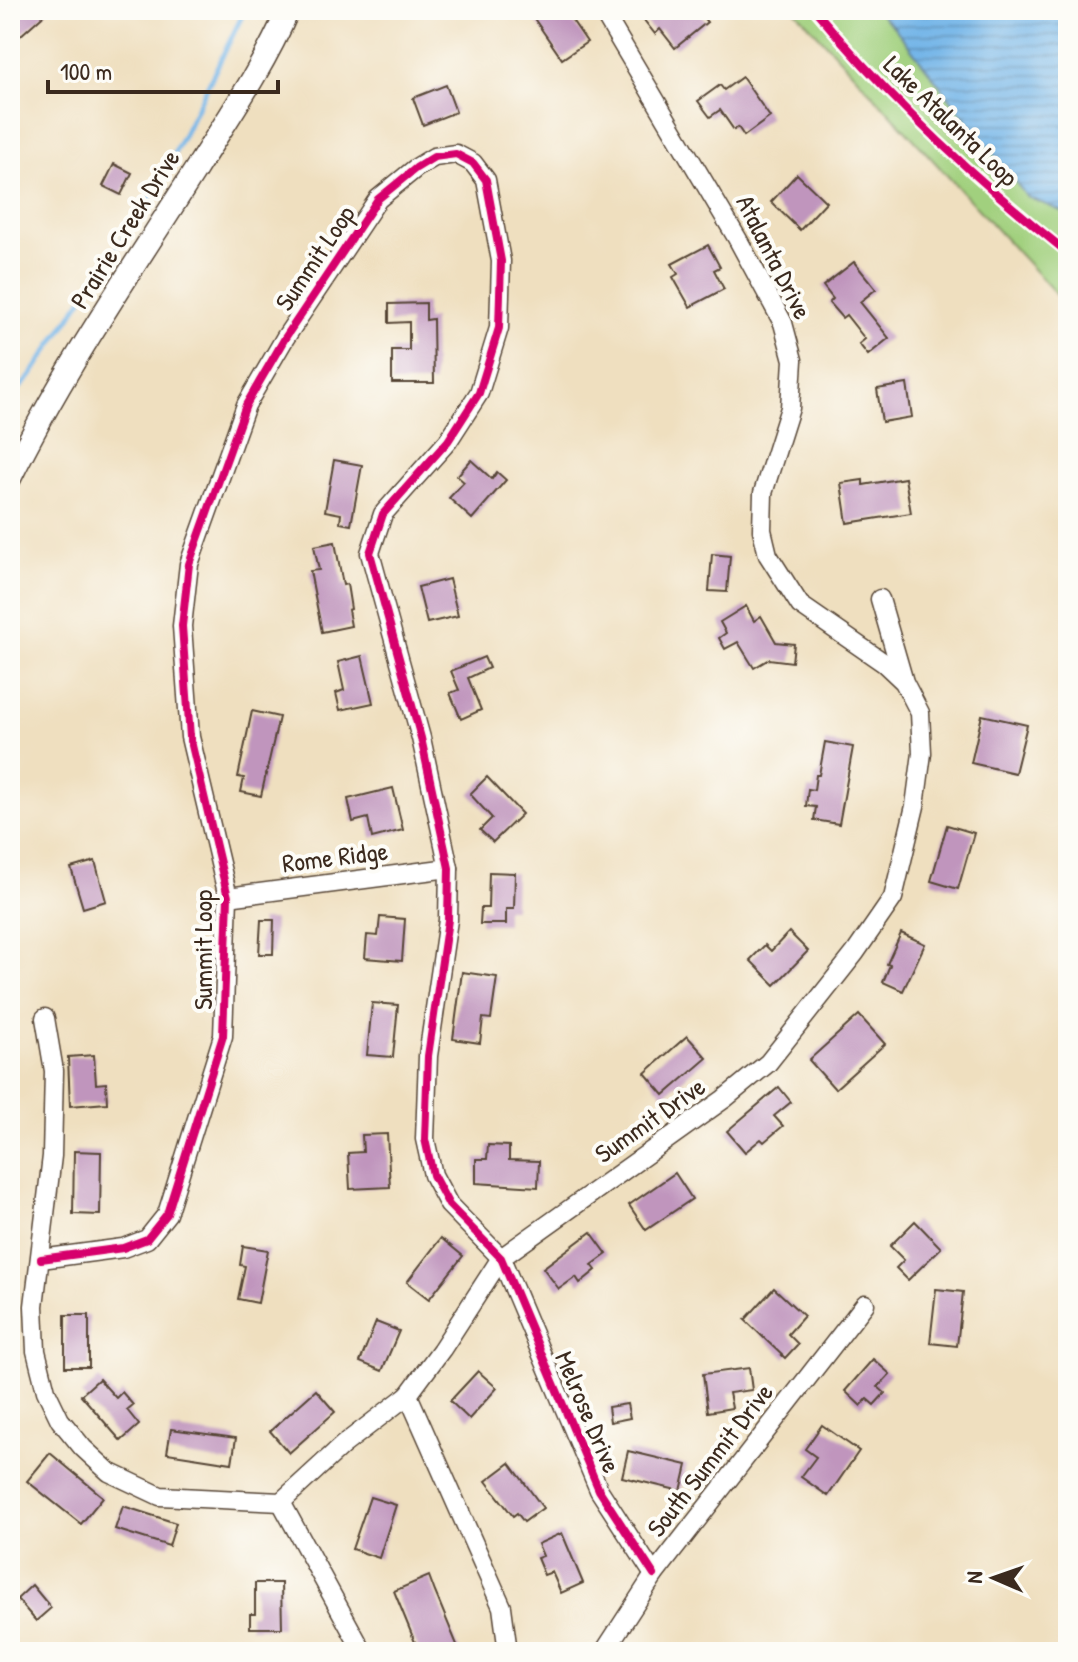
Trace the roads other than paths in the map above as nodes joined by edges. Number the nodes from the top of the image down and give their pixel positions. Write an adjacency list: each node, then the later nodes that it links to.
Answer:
1 (288, 10): 3 (main road, Prairie Creek Drive)
2 (602, 10): 5 (street, Atalanta Drive)
3 (10, 478)
4 (880, 599): 5 (street, Summit Drive)
5 (904, 682): 9 (street, Summit Drive)
6 (449, 868): 7 (street, Rome Ridge); 7 (street, Summit Loop); 9 (street, Summit Loop)
7 (228, 897): 10 (street, Summit Loop)
8 (45, 1018): 10 (street)
9 (501, 1258): 12 (street, Summit Drive); 14 (street, Melrose Drive)
10 (41, 1259): 13 (street)
11 (865, 1304): 14 (street, South Summit Drive)
12 (408, 1395): 13 (street, Summit Drive); 16 (street)
13 (281, 1502): 15 (street)
14 (654, 1575): 17 (street, South Summit Drive)
15 (363, 1652)
16 (508, 1652)
17 (604, 1652)

